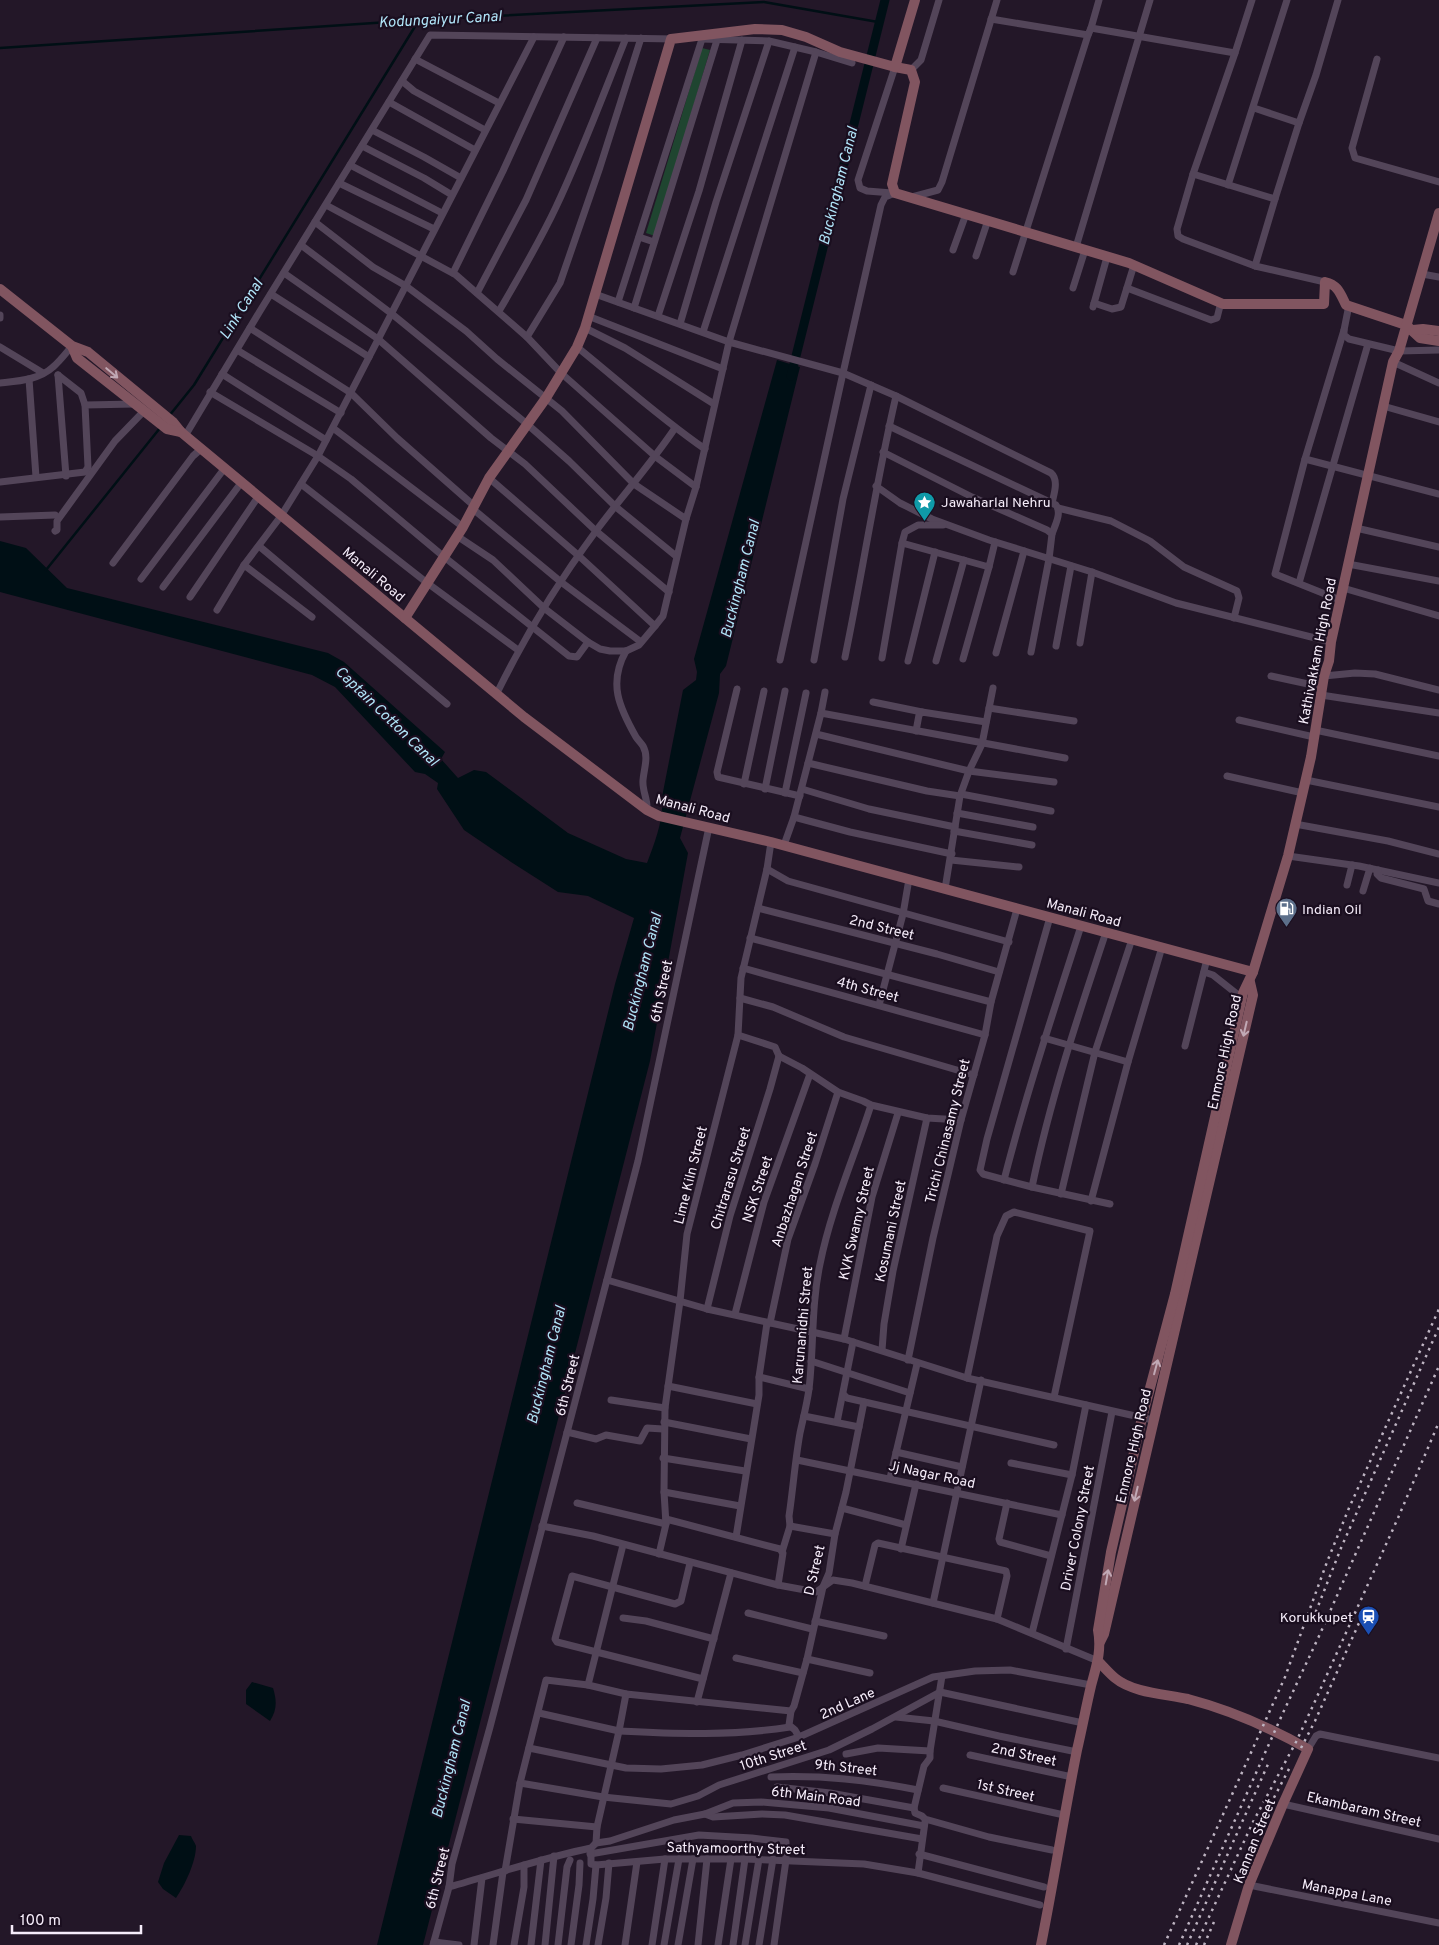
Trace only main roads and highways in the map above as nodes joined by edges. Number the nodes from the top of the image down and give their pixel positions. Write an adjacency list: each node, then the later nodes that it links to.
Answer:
1 (915, 0): 2 (main road)
2 (893, 67): 5 (main road); 10 (main road)
3 (1439, 213): 5 (main road, Kathivakkam High Road)
4 (0, 290): 8 (main road, Manali Road)
5 (1410, 328): 6 (main road); 7 (main road); 11 (main road, Kathivakkam High Road)
6 (1439, 331)
7 (1439, 342)
8 (72, 346): 9 (main road, Manali Road, one-way to 9); 9 (main road, Manali Road)
9 (146, 409): 10 (main road, Manali Road)
10 (405, 618): 11 (main road, Manali Road)
11 (1253, 972): 12 (main road, Kathivakkam High Road)
12 (1250, 982): 13 (main road, Enmore High Road, one-way to 12); 13 (main road, Enmore High Road, one-way to 13)
13 (1100, 1642): 14 (main road, Enmore High Road)
14 (1098, 1661): 15 (main road, Enmore High Road); 16 (main road, Kannan Street)
15 (1041, 1945)
16 (1231, 1945)

